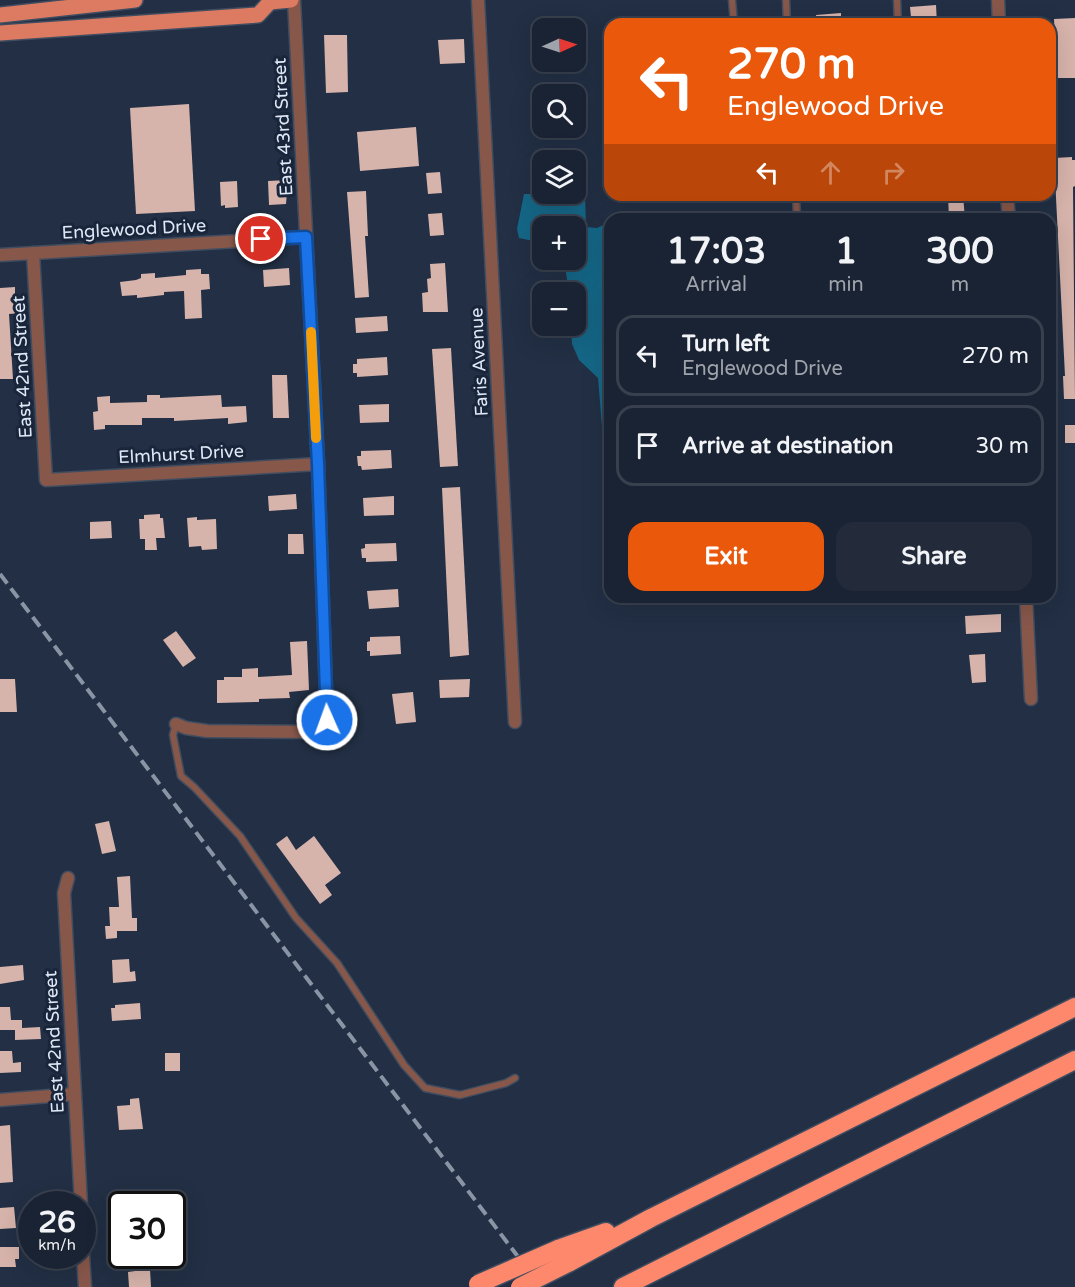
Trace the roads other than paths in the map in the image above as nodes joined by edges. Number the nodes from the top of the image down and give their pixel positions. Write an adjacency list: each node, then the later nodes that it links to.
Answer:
1 (135, 0): 9 (main road)
2 (292, 0): 8 (main road); 15 (street, East 43rd Street)
3 (478, 0): 22 (street, Faris Avenue)
4 (732, 0): 10 (lane)
5 (786, 0): 11 (lane)
6 (897, 0): 12 (lane)
7 (998, 0): 13 (street)
8 (269, 1): 14 (main road)
9 (0, 15)
10 (734, 18)
11 (787, 18)
12 (898, 18)
13 (999, 18)
14 (0, 33)
15 (306, 237): 16 (street, Englewood Drive); 18 (street, East 43rd Street)
16 (33, 253): 17 (street, Englewood Drive); 19 (street, East 42nd Street)
17 (0, 255)
18 (318, 464): 19 (street, Elmhurst Drive); 23 (street, East 43rd Street)
19 (46, 480)
20 (1026, 603): 21 (street)
21 (1031, 699)
22 (515, 722)
23 (176, 724): 27 (lane)
24 (68, 878): 28 (street, East 42nd Street)
25 (1075, 1007): 32 (highway)
26 (1075, 1060): 31 (highway)
27 (515, 1078)
28 (75, 1094): 29 (street); 30 (street, East 42nd Street)
29 (0, 1100)
30 (80, 1191)
31 (762, 1218): 37 (highway); 38 (highway)
32 (563, 1256): 34 (highway, bridge); 36 (highway, bridge)
33 (84, 1269): 35 (street)
34 (475, 1286)
35 (85, 1287)
36 (520, 1287)
37 (623, 1287)
38 (646, 1287)

